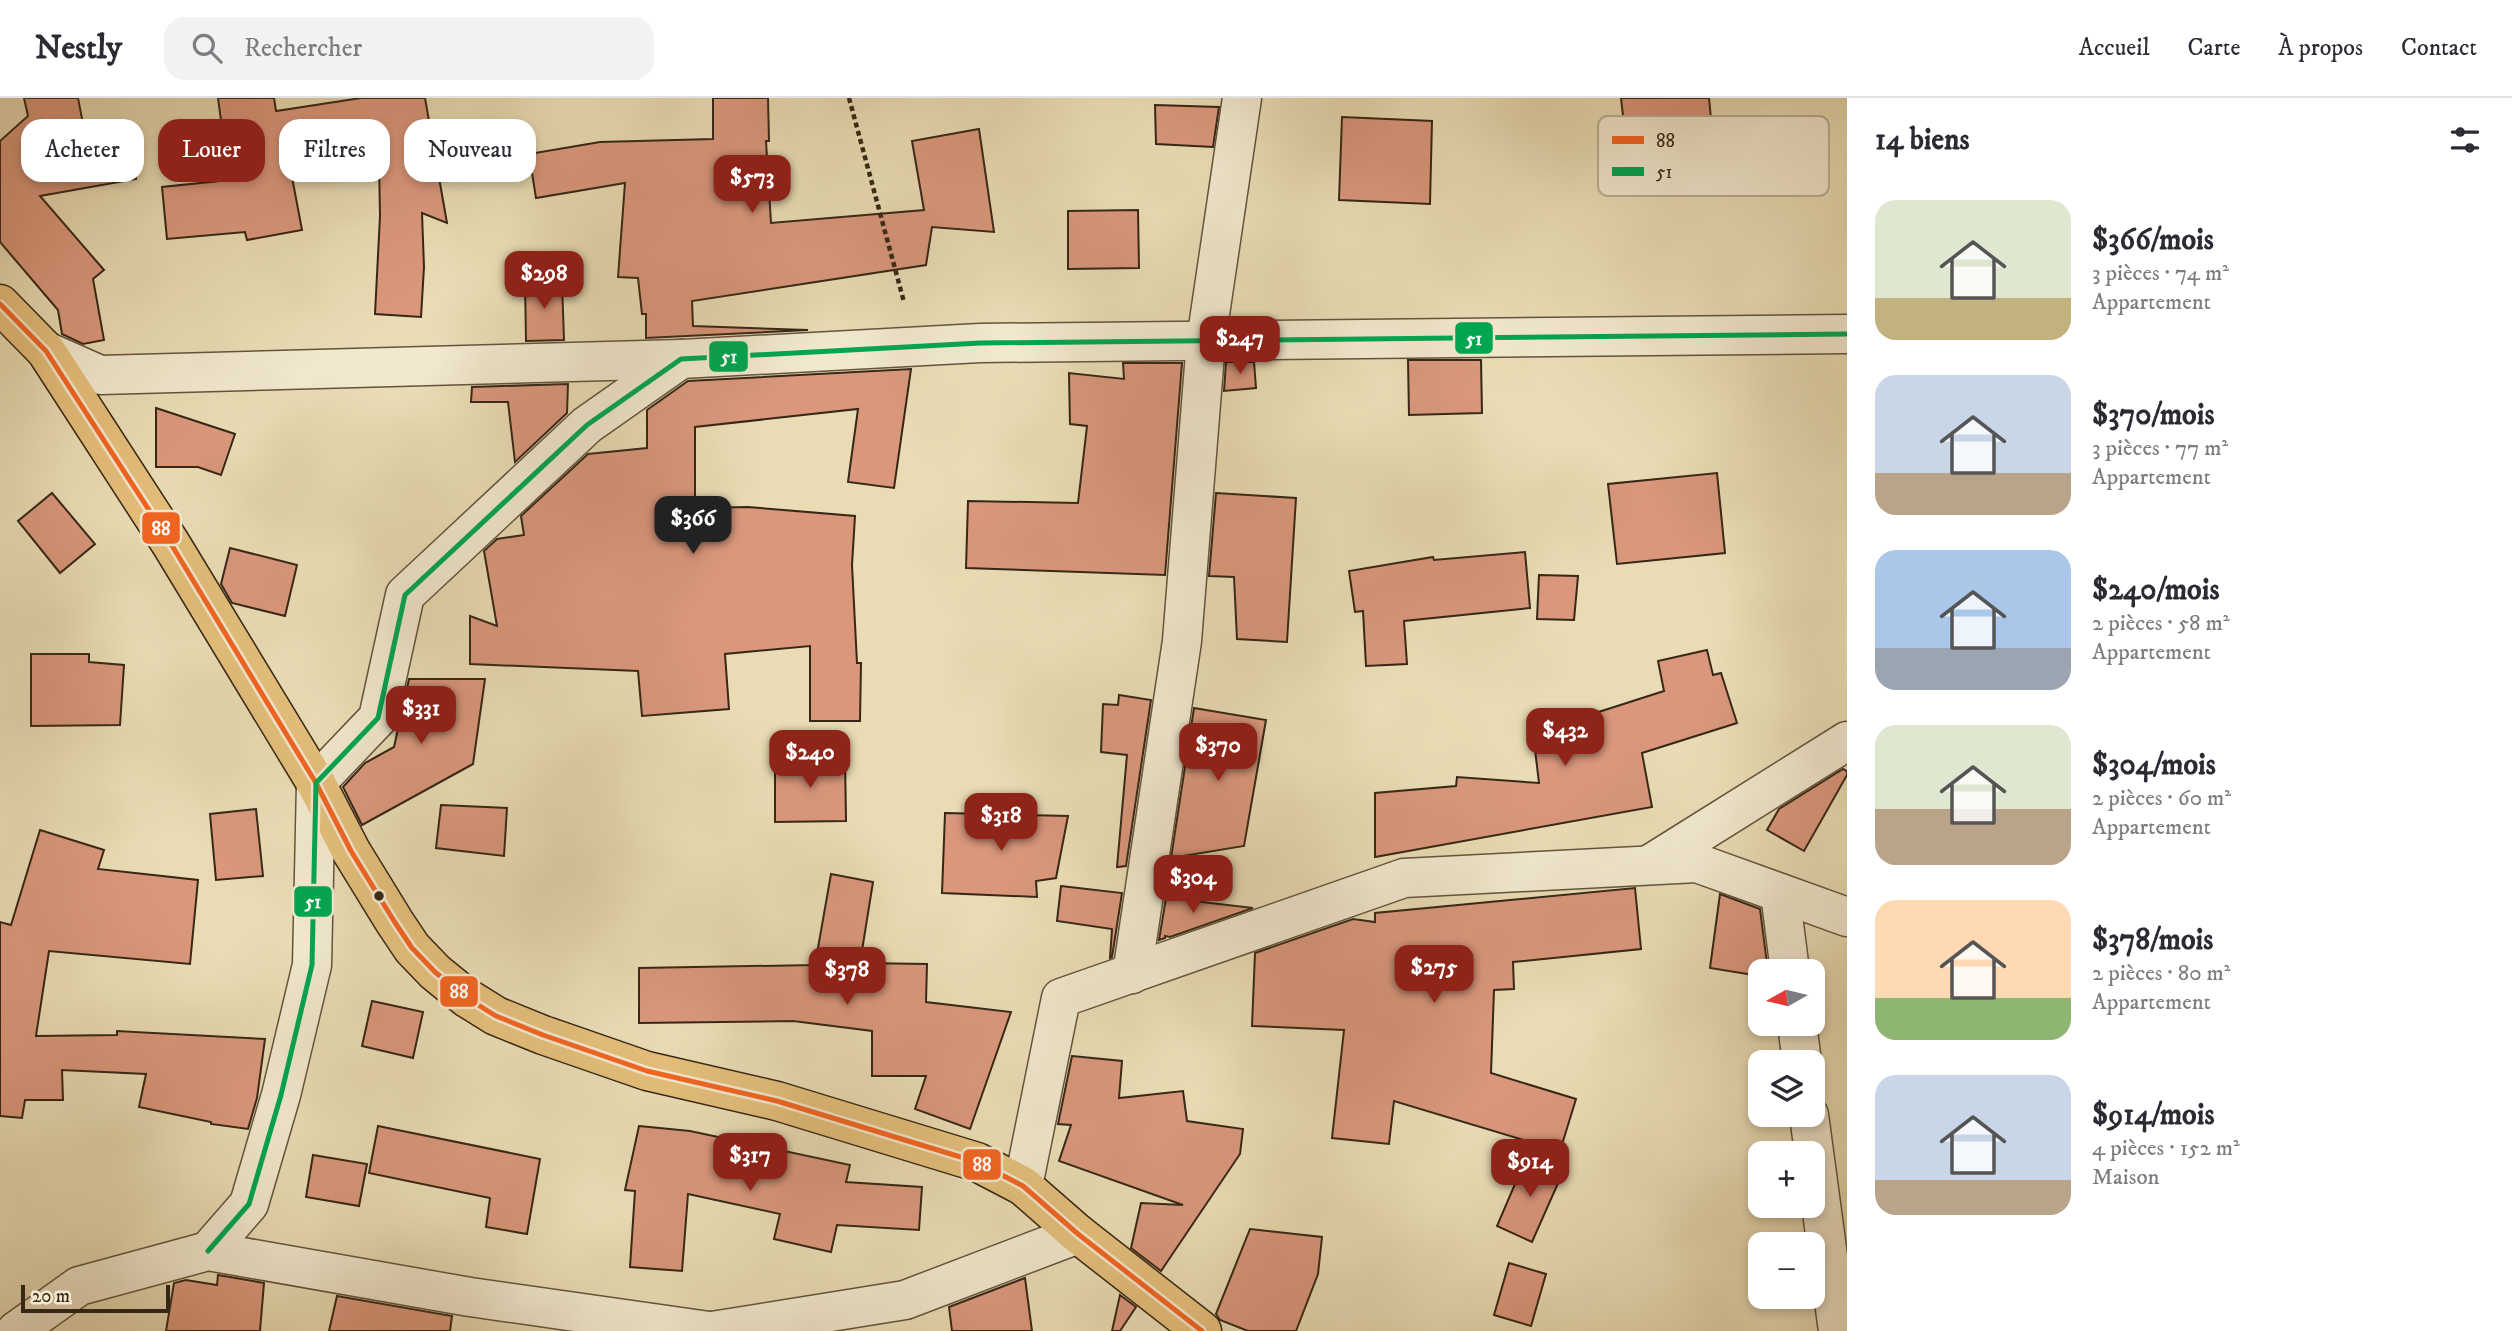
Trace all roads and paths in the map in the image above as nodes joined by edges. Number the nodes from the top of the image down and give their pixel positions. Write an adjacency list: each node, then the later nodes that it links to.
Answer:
1 (849, 98): 6 (path)
2 (1242, 98): 5 (street)
3 (0, 304): 7 (main road)
4 (1847, 334): 5 (street)
5 (1206, 341): 6 (street); 15 (street)
6 (916, 346): 8 (street)
7 (46, 351): 8 (street); 10 (main road)
8 (681, 359): 10 (street)
9 (1847, 741): 11 (street)
10 (316, 783): 17 (main road); 19 (street)
11 (1647, 866): 12 (street); 15 (street)
12 (1780, 892): 13 (street); 14 (street)
13 (1847, 917)
14 (1788, 959)
15 (1132, 974): 17 (street)
16 (1811, 1127): 23 (street)
17 (1023, 1186): 18 (main road)
18 (1078, 1234): 21 (street); 22 (main road)
19 (208, 1251): 20 (street); 21 (street)
20 (16, 1331)
21 (711, 1331)
22 (1202, 1331)
23 (1838, 1331)

